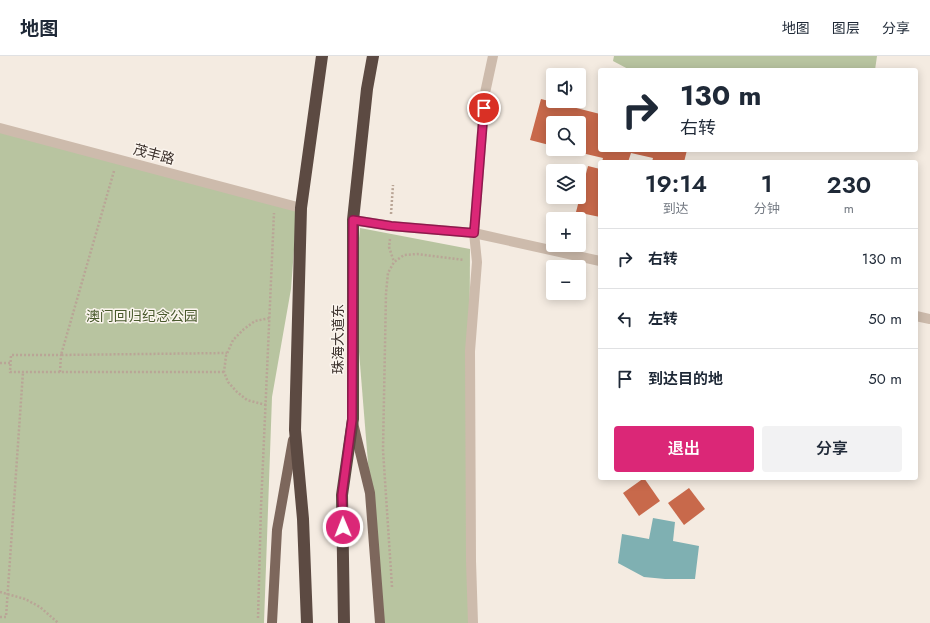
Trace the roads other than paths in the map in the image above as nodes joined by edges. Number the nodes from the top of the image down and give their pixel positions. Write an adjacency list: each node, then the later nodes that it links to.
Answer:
1 (322, 56): 5 (highway)
2 (373, 56): 6 (highway, 珠海大道东)
3 (494, 56): 7 (street)
4 (0, 128): 5 (street, 茂丰路)
5 (302, 208): 12 (highway)
6 (353, 220): 7 (street); 11 (highway, 珠海大道东)
7 (474, 233): 8 (street); 17 (street)
8 (598, 261)
9 (918, 316): 10 (street)
10 (930, 319)
11 (352, 420): 15 (highway, 珠海大道东); 16 (main road)
12 (295, 430): 13 (main road); 14 (highway)
13 (272, 623)
14 (307, 623)
15 (344, 623)
16 (380, 623)
17 (473, 623)

